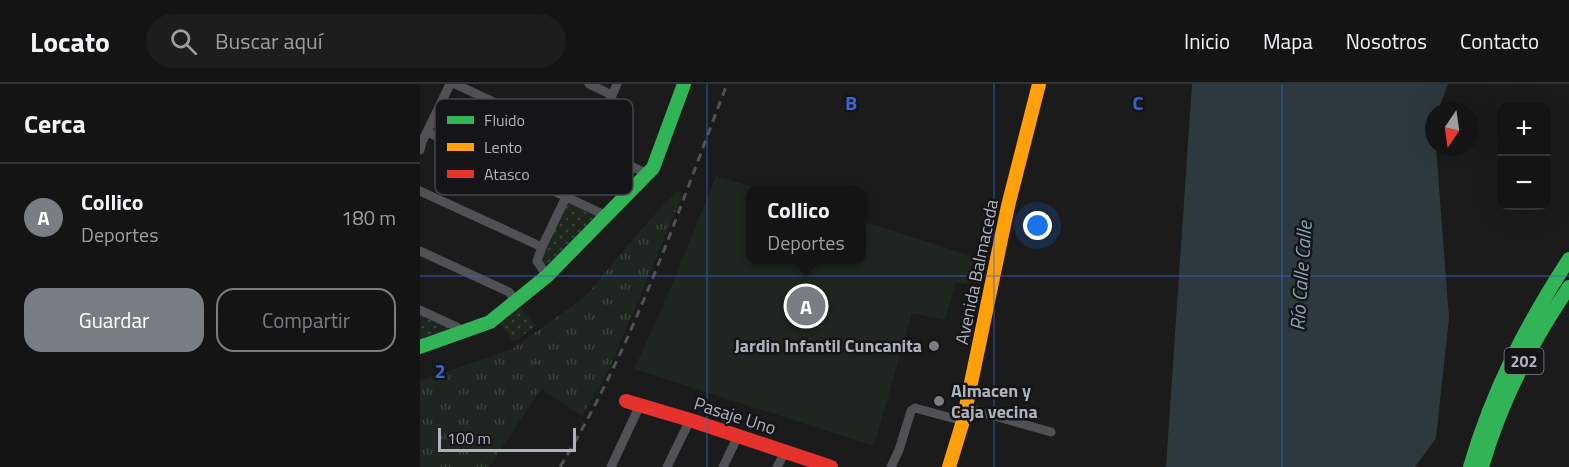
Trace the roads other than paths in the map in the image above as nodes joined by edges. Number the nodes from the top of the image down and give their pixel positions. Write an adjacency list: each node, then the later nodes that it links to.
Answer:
1 (450, 84): 8 (street)
2 (454, 84): 9 (street)
3 (589, 84): 7 (street)
4 (617, 84): 7 (street)
5 (684, 84): 16 (main road)
6 (1039, 84): 33 (main road, Avenida Balmaceda)
7 (612, 95): 10 (street)
8 (443, 99)
9 (486, 99)
10 (610, 99)
11 (435, 115): 12 (street)
12 (427, 132): 13 (street); 14 (street)
13 (435, 136)
14 (420, 150)
15 (633, 167): 16 (street)
16 (648, 174): 17 (main road)
17 (633, 189)
18 (420, 191): 22 (street)
19 (628, 195): 21 (main road)
20 (566, 196): 21 (street); 22 (street)
21 (607, 216): 25 (main road)
22 (542, 247): 25 (street)
23 (420, 251): 27 (street)
24 (1569, 259): 45 (main road, 202)
25 (547, 276): 27 (main road)
26 (1569, 287): 46 (main road, 202)
27 (516, 302): 29 (main road)
28 (420, 310): 29 (street)
29 (461, 332): 30 (main road)
30 (420, 346)
31 (626, 401): 32 (main road, Pasaje Uno)
32 (640, 405): 34 (main road, Pasaje Uno); 38 (street)
33 (964, 414): 35 (street); 43 (street); 44 (main road, Avenida Balmaceda)
34 (690, 420): 36 (main road, Pasaje Uno); 39 (street)
35 (1051, 432)
36 (738, 436): 37 (main road, Pasaje Uno); 40 (street)
37 (785, 452): 41 (street); 42 (main road, Pasaje Uno)
38 (611, 467)
39 (667, 467)
40 (723, 467)
41 (777, 467)
42 (831, 467)
43 (891, 467)
44 (949, 467)
45 (1470, 467)
46 (1482, 467)

